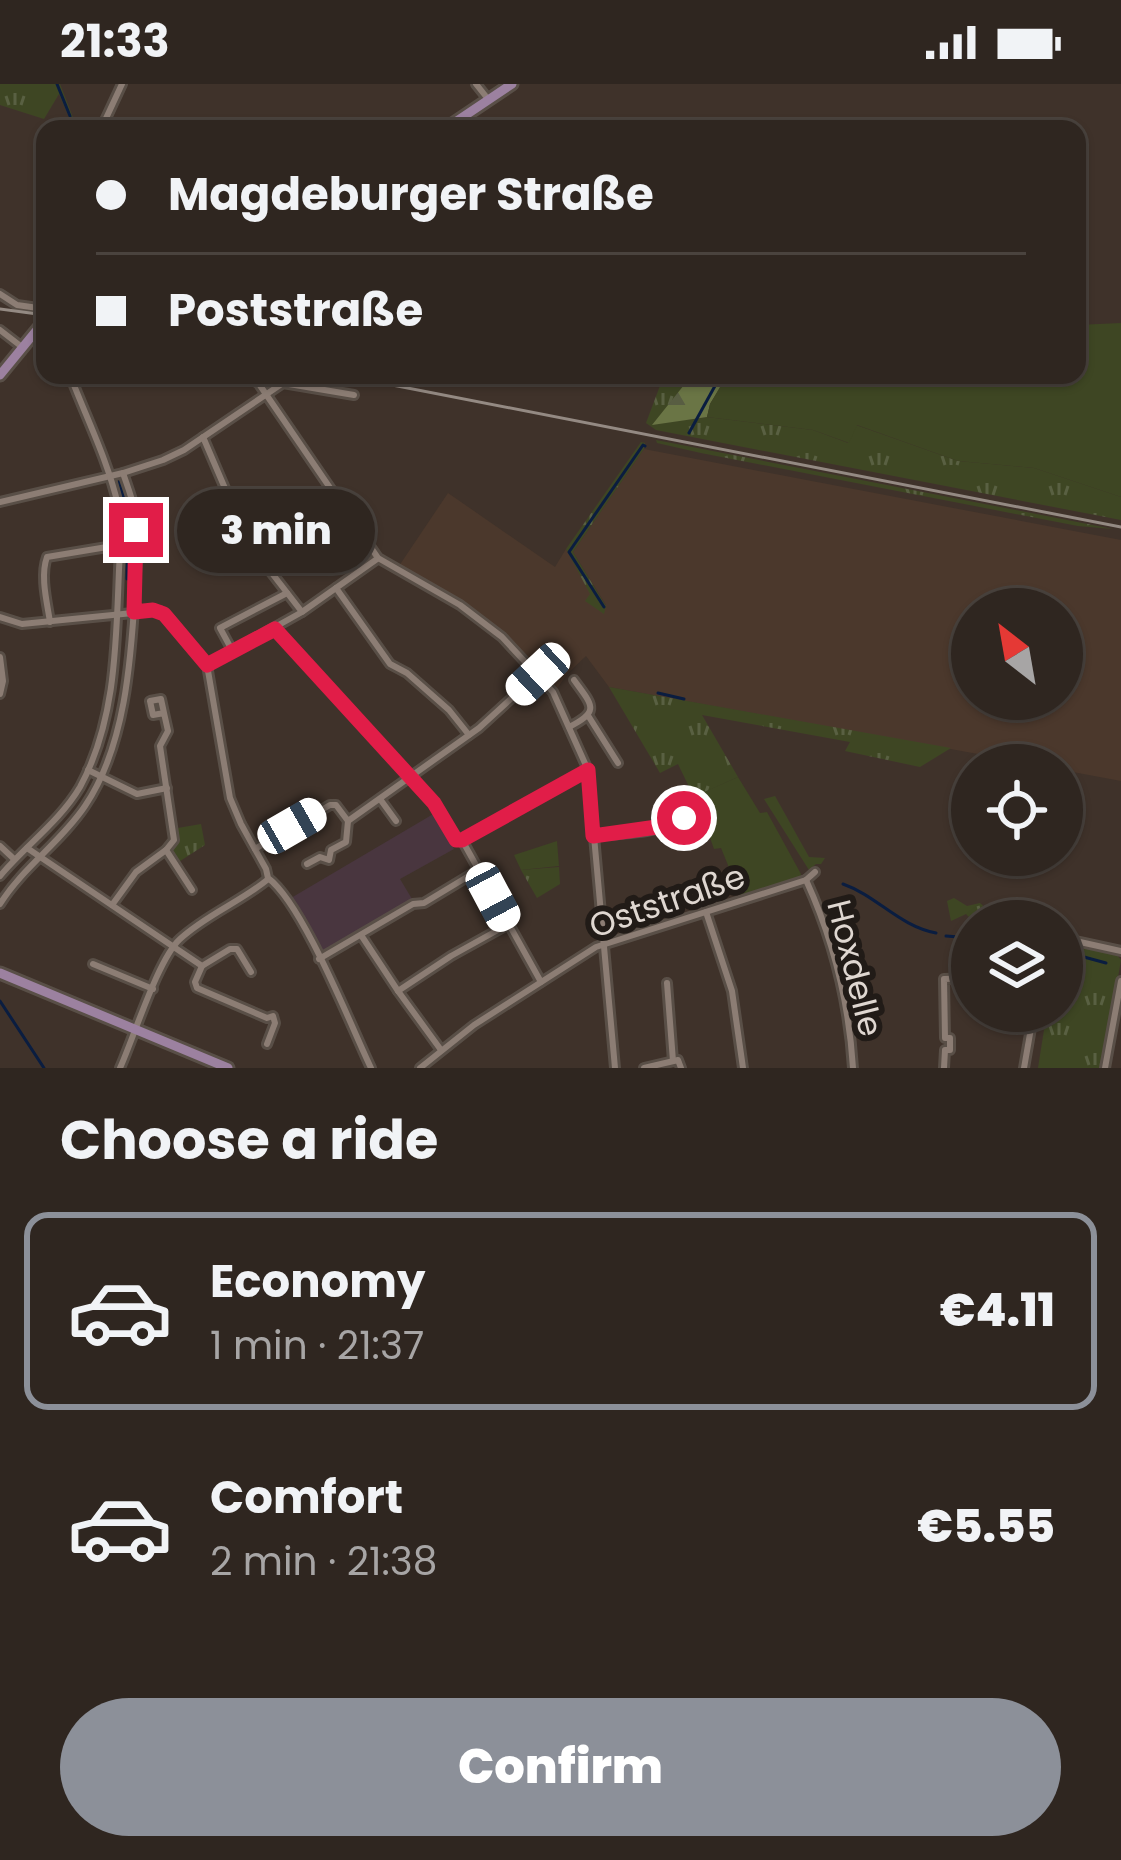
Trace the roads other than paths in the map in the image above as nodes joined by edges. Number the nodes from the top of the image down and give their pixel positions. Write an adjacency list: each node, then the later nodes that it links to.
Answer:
1 (122, 84): 5 (street)
2 (476, 84): 4 (street)
3 (512, 84): 4 (main road)
4 (488, 99): 6 (main road)
5 (105, 120)
6 (459, 120)
7 (0, 294): 8 (street)
8 (36, 308)
9 (0, 330): 11 (street)
10 (36, 334): 11 (main road)
11 (22, 347): 12 (main road)
12 (0, 375)
13 (73, 384): 21 (street)
14 (254, 384): 17 (street)
15 (281, 384): 17 (street)
16 (289, 384): 18 (street)
17 (263, 392): 19 (street); 24 (street)
18 (353, 395)
19 (203, 436): 20 (street); 26 (street)
20 (123, 473): 21 (street); 27 (street)
21 (109, 477): 22 (street); 23 (street)
22 (0, 502)
23 (120, 544): 29 (street); 31 (street)
24 (378, 558): 25 (street); 36 (street)
25 (336, 589): 28 (street); 42 (street)
26 (287, 593): 28 (street); 33 (street)
27 (134, 612): 29 (street); 35 (street); 46 (street)
28 (302, 612): 32 (street)
29 (117, 614): 31 (street); 44 (street)
30 (0, 617): 31 (street)
31 (50, 622)
32 (275, 629): 33 (street); 47 (street)
33 (232, 652): 35 (street)
34 (0, 656): 38 (street)
35 (207, 665): 57 (street)
36 (538, 674): 41 (street); 42 (street)
37 (574, 680): 40 (street)
38 (0, 694)
39 (164, 713): 48 (street)
40 (589, 717): 41 (street); 43 (street)
41 (569, 728): 45 (street)
42 (469, 736): 47 (street)
43 (618, 763)
44 (88, 770): 46 (street); 56 (street)
45 (588, 770): 53 (street); 54 (street)
46 (101, 776): 48 (street); 59 (street)
47 (411, 778): 49 (street); 54 (street)
48 (167, 788): 58 (street)
49 (380, 799): 51 (street); 52 (street)
50 (692, 810): 53 (street)
51 (348, 821): 57 (street); 61 (street)
52 (396, 821)
53 (593, 836): 74 (street)
54 (462, 840): 62 (street)
55 (0, 846): 60 (street)
56 (27, 848): 59 (street); 60 (street)
57 (255, 849): 65 (street)
58 (166, 850): 67 (street); 69 (street)
59 (39, 857): 68 (street); 69 (street)
60 (14, 860): 64 (street)
61 (307, 864)
62 (478, 870): 71 (street); 72 (street)
63 (815, 872): 66 (street, Oststraße)
64 (0, 876)
65 (268, 878): 75 (street); 77 (street)
66 (806, 880): 70 (street, Oststraße); 101 (street, Hoxdelle)
67 (192, 890)
68 (0, 904)
69 (112, 905): 75 (street)
70 (706, 911): 74 (street, Oststraße); 100 (street)
71 (508, 925): 84 (street); 87 (street)
72 (362, 934): 77 (street); 87 (street)
73 (1083, 943): 76 (street)
74 (602, 944): 84 (street, Oststraße); 97 (street)
75 (174, 945): 79 (street); 86 (street)
76 (1121, 951)
77 (319, 959): 95 (street)
78 (93, 964): 86 (street)
79 (202, 966): 81 (street); 90 (street)
80 (0, 973): 88 (main road)
81 (251, 973)
82 (951, 979): 102 (street)
83 (1121, 981): 104 (street)
84 (541, 982): 91 (street, Oststraße)
85 (667, 983): 92 (street)
86 (153, 989): 88 (street)
87 (398, 991): 91 (street)
88 (136, 1029): 93 (street); 94 (main road)
89 (1030, 1032): 103 (street)
90 (267, 1044)
91 (442, 1051): 96 (street, Oststraße)
92 (673, 1061): 98 (street); 99 (street)
93 (120, 1068)
94 (229, 1068)
95 (371, 1068)
96 (420, 1068)
97 (615, 1068)
98 (644, 1068)
99 (681, 1068)
100 (743, 1068)
101 (853, 1068)
102 (944, 1068)
103 (1024, 1068)
104 (1106, 1068)

